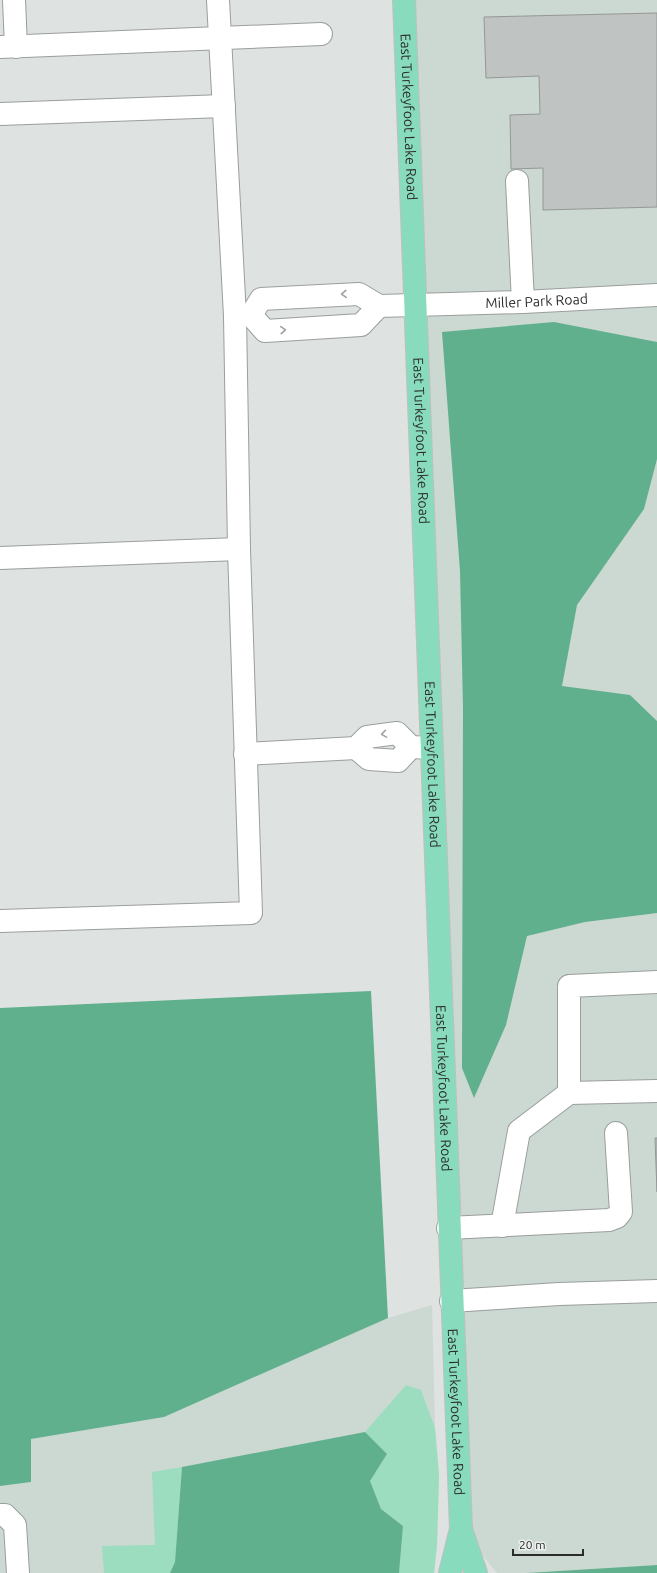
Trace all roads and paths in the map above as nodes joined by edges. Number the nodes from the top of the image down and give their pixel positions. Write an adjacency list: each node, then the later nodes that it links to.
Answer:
1 (14, 0): 6 (street)
2 (218, 0): 5 (street)
3 (404, 0): 12 (main road, East Turkeyfoot Lake Road)
4 (321, 34): 5 (street)
5 (220, 39): 6 (street); 7 (street)
6 (8, 47)
7 (224, 106): 8 (street); 14 (street)
8 (0, 114)
9 (517, 181): 11 (street)
10 (657, 295): 11 (street, Miller Park Road)
11 (523, 302): 12 (street, Miller Park Road)
12 (416, 304): 13 (street, Miller Park Road); 17 (main road, East Turkeyfoot Lake Road)
13 (379, 306): 14 (street, one-way to 14); 14 (street, one-way to 13)
14 (243, 316): 15 (street)
15 (239, 549): 16 (street); 18 (street)
16 (0, 558)
17 (421, 747): 18 (street); 25 (main road, East Turkeyfoot Lake Road)
18 (245, 754): 19 (street)
19 (0, 921)
20 (657, 982): 22 (street)
21 (657, 1091): 22 (street)
22 (569, 1093): 24 (street)
23 (616, 1133): 24 (street)
24 (502, 1226): 25 (street)
25 (448, 1228): 27 (main road, East Turkeyfoot Lake Road)
26 (657, 1291): 27 (street)
27 (451, 1301): 29 (main road, East Turkeyfoot Lake Road)
28 (0, 1515): 30 (street)
29 (461, 1529): 31 (main road, East Turkeyfoot Lake Road); 32 (main road, East Turkeyfoot Lake Road)
30 (18, 1573)
31 (450, 1573)
32 (476, 1573)

